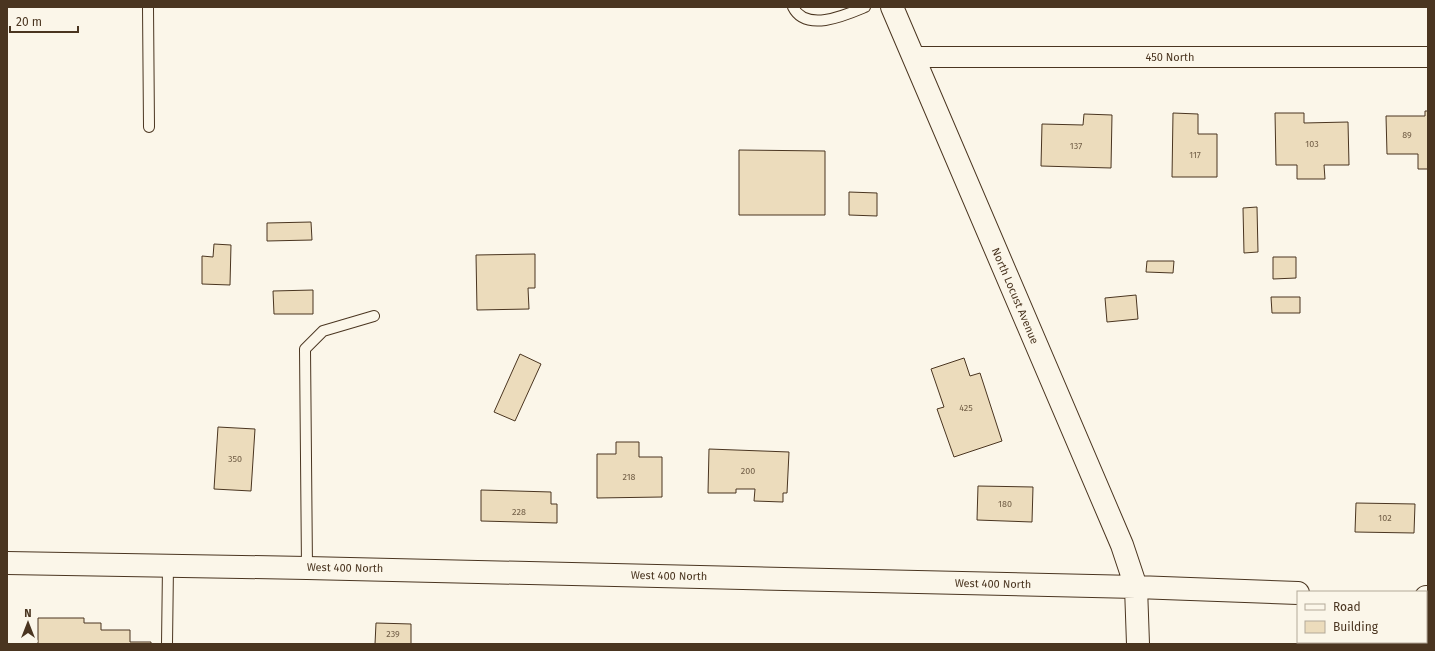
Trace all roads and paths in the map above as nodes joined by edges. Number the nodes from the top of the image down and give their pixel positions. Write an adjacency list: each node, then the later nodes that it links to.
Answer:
1 (148, 7): 7 (lane)
2 (793, 7): 3 (lane)
3 (865, 7)
4 (892, 7): 5 (street, North Locust Avenue)
5 (913, 57): 6 (street, 450 North); 12 (street, North Locust Avenue)
6 (1428, 57)
7 (149, 126)
8 (374, 316): 11 (lane)
9 (7, 563): 10 (street, West 400 North)
10 (168, 566): 11 (street, West 400 North); 14 (lane)
11 (307, 568): 12 (street, West 400 North)
12 (1136, 587): 13 (street, West 400 North); 15 (street, North Locust Avenue)
13 (1297, 593)
14 (166, 644)
15 (1138, 644)

